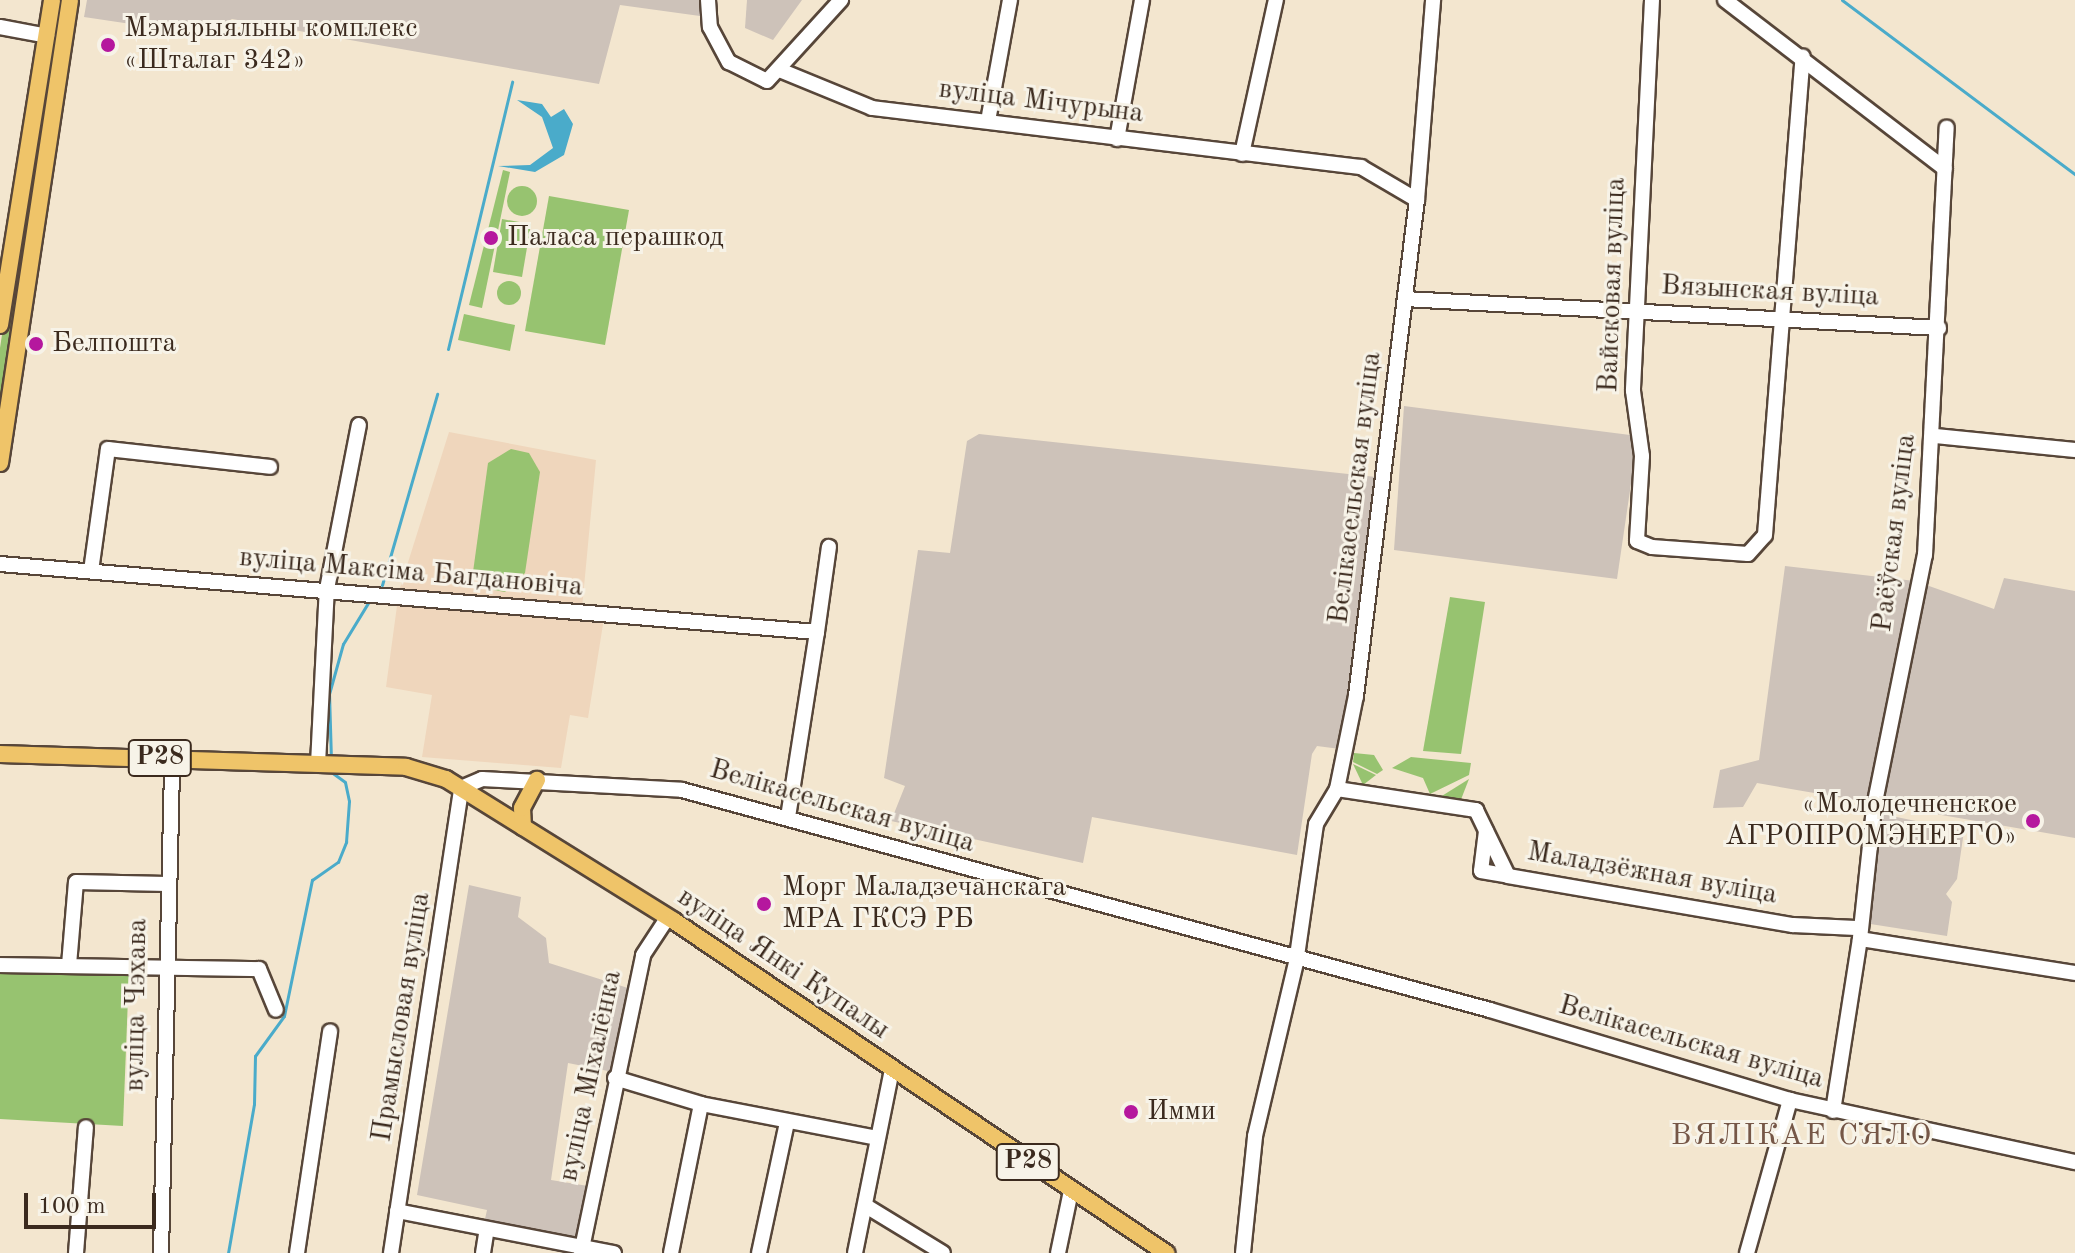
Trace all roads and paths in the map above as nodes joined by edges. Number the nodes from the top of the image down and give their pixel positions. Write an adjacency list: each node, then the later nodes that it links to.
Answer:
1 (52, 0): 12 (main road)
2 (70, 0): 16 (main road)
3 (708, 0): 14 (street, вуліца Мічурына)
4 (841, 0): 14 (street)
5 (1010, 0): 17 (street)
6 (1142, 0): 19 (street)
7 (1276, 0): 20 (street)
8 (1433, 0): 22 (street, Велікасельская вуліца)
9 (1652, 0): 24 (street, Вайсковая вуліца)
10 (1725, 0): 13 (street)
11 (0, 27): 12 (street)
12 (47, 36): 15 (main road)
13 (1803, 57): 21 (street); 25 (street)
14 (782, 71): 17 (street, вуліца Мічурына)
15 (35, 103): 16 (main road); 26 (main road)
16 (54, 105): 31 (main road)
17 (988, 121): 19 (street, вуліца Мічурына)
18 (1947, 128): 21 (street, Раёўская вуліца)
19 (1117, 139): 20 (street, вуліца Мічурына)
20 (1242, 154): 22 (street, вуліца Мічурына)
21 (1945, 169): 27 (street, Раёўская вуліца)
22 (1417, 200): 23 (street, Велікасельская вуліца)
23 (1405, 299): 24 (street, Вязынская вуліца); 43 (street, Велікасельская вуліца)
24 (1634, 311): 25 (street, Вязынская вуліца); 25 (street, Вайсковая вуліца)
25 (1783, 319): 27 (street, Вязынская вуліца)
26 (0, 325)
27 (1939, 328): 29 (street, Раёўская вуліца)
28 (359, 425): 36 (street)
29 (1935, 436): 30 (street); 50 (street, Раёўская вуліца)
30 (2075, 450)
31 (0, 463)
32 (270, 467): 35 (street)
33 (829, 547): 37 (street)
34 (0, 564): 35 (street, вуліца Максіма Багдановіча)
35 (91, 571): 36 (street, вуліца Максіма Багдановіча)
36 (327, 589): 37 (street, вуліца Максіма Багдановіча); 40 (street)
37 (817, 632): 44 (street)
38 (0, 754): 39 (main road, Р28)
39 (172, 759): 40 (main road, Р28); 48 (street, вуліца Чэхава)
40 (318, 764): 42 (main road, вуліца Янкі Купалы / Р28)
41 (537, 780): 42 (street, Велікасельская вуліца); 44 (street, Велікасельская вуліца); 45 (main road)
42 (461, 788): 45 (main road, вуліца Янкі Купалы / Р28); 69 (street, Прамысловая вуліца)
43 (1337, 789): 46 (street, Маладзёжная вуліца); 51 (street, Велікасельская вуліца)
44 (788, 817): 51 (street, Велікасельская вуліца)
45 (523, 827): 49 (main road, вуліца Янкі Купалы / Р28)
46 (1486, 831): 47 (street, Маладзёжная вуліца); 47 (street)
47 (1508, 876): 50 (street, Маладзёжная вуліца)
48 (167, 884): 53 (street); 54 (street, вуліца Чэхава)
49 (668, 917): 58 (main road, вуліца Янкі Купалы / Р28); 59 (street, вуліца Міхалёнка)
50 (1858, 933): 55 (street, Маладзёжная вуліца); 62 (street, Раёўская вуліца)
51 (1296, 963): 60 (street, Велікасельская вуліца); 84 (street)
52 (0, 965): 53 (street)
53 (69, 965): 54 (street)
54 (162, 966): 56 (street); 74 (street, вуліца Чэхава)
55 (2075, 973)
56 (276, 1010)
57 (330, 1031): 75 (street)
58 (892, 1069): 65 (street); 67 (main road, вуліца Янкі Купалы / Р28)
59 (615, 1078): 61 (street); 71 (street, вуліца Міхалёнка)
60 (1790, 1100): 62 (street, Велікасельская вуліца); 85 (street)
61 (701, 1104): 63 (street); 79 (street)
62 (1833, 1111): 66 (street, Велікасельская вуліца)
63 (787, 1122): 65 (street); 80 (street)
64 (86, 1127): 73 (street)
65 (877, 1138): 68 (street)
66 (2075, 1162)
67 (1071, 1191): 72 (main road, вуліца Янкі Купалы / Р28); 83 (street)
68 (866, 1206): 81 (street); 82 (street)
69 (397, 1211): 70 (street); 76 (street, Прамысловая вуліца)
70 (487, 1229): 71 (street); 77 (street)
71 (582, 1250): 78 (street)
72 (1160, 1251)
73 (76, 1253)
74 (161, 1253)
75 (297, 1253)
76 (391, 1253)
77 (483, 1253)
78 (614, 1253)
79 (671, 1253)
80 (759, 1253)
81 (855, 1253)
82 (943, 1253)
83 (1058, 1253)
84 (1243, 1253)
85 (1747, 1253)

